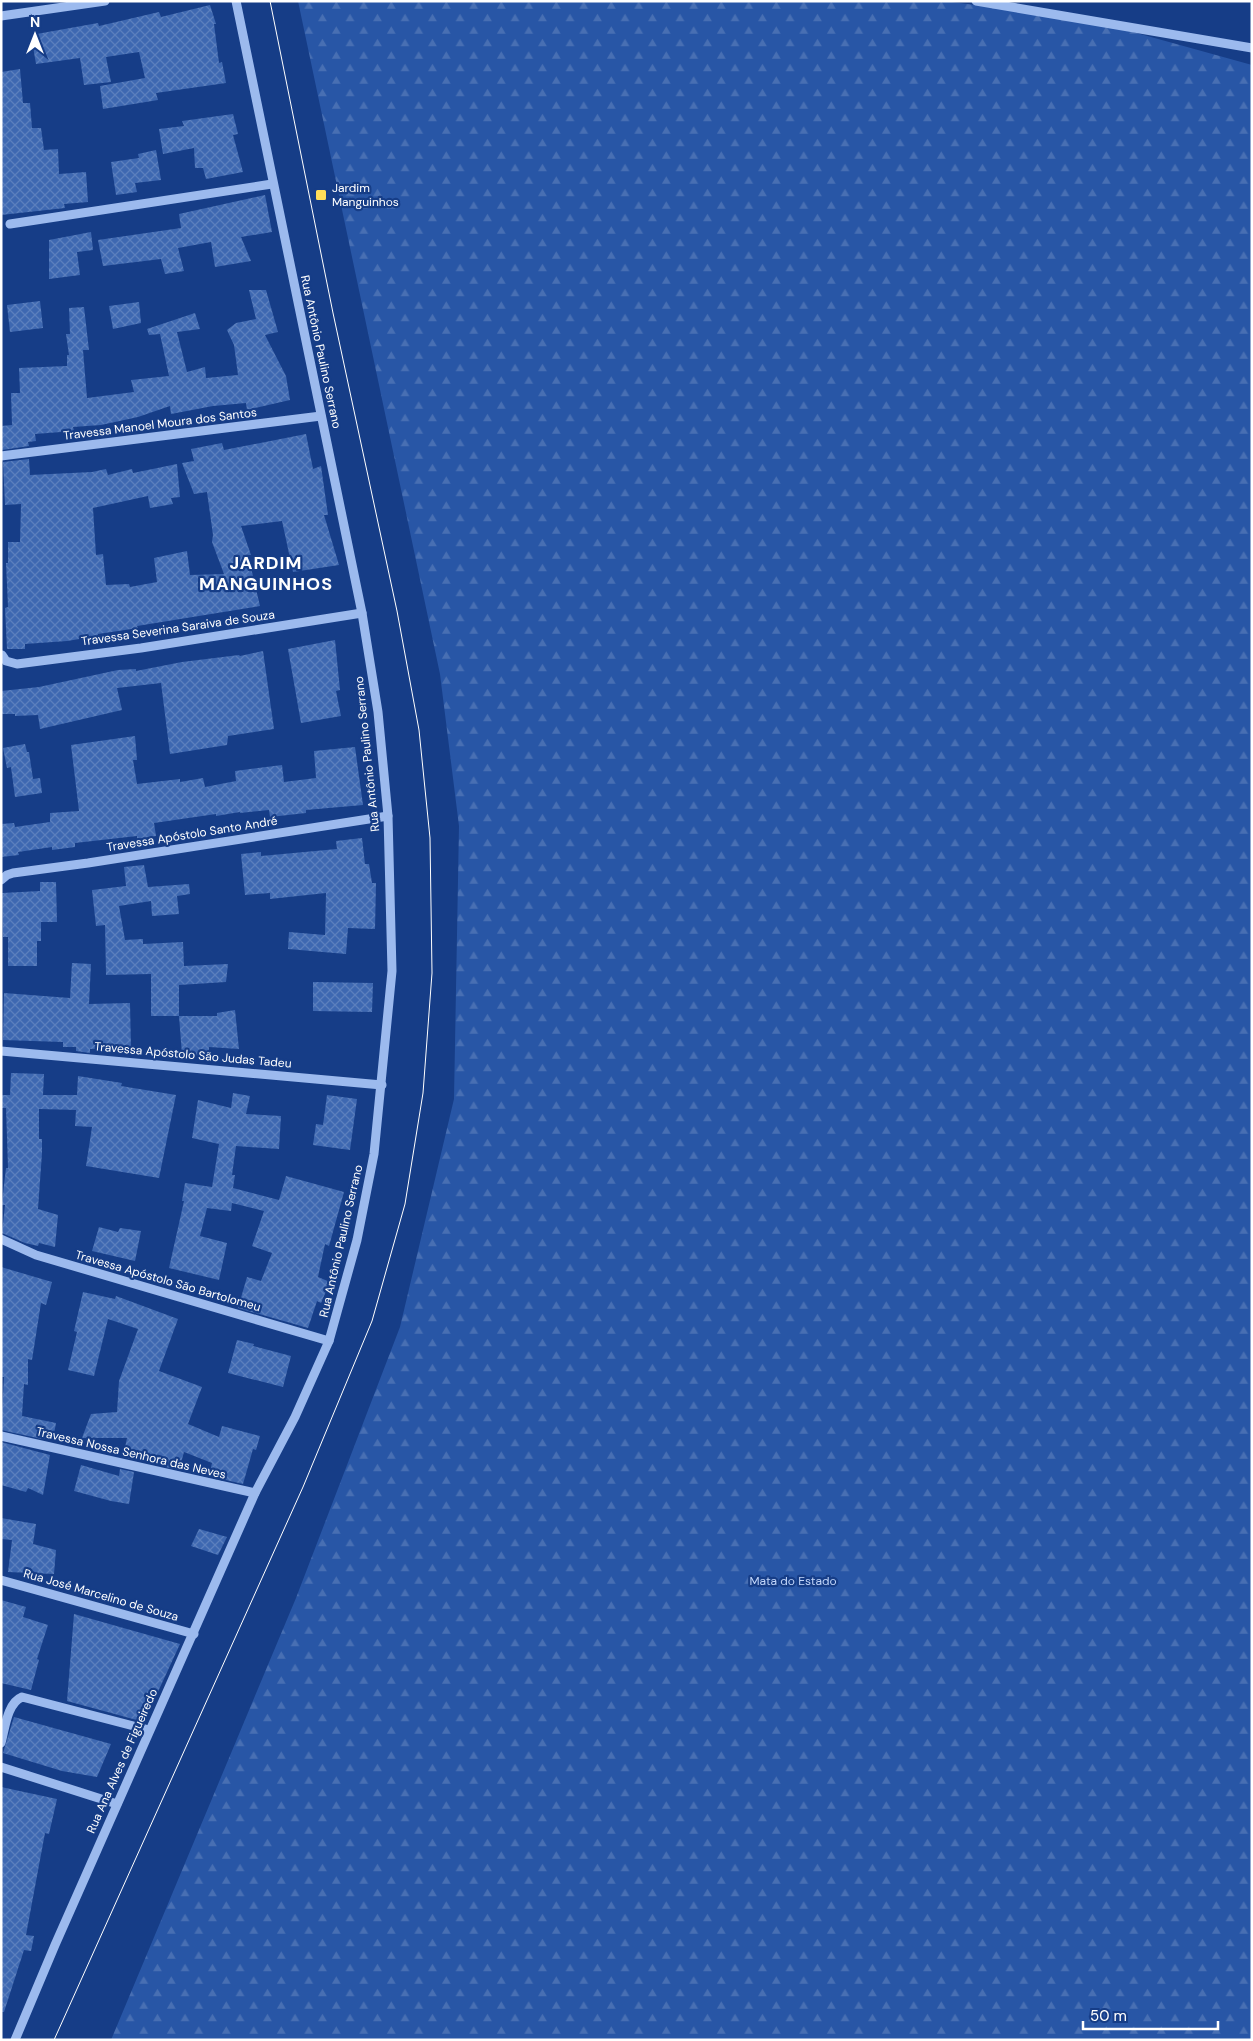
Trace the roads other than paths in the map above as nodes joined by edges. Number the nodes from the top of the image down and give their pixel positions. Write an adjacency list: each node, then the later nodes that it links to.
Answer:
1 (105, 1): 4 (street)
2 (236, 1): 6 (street, Rua Antônio Paulino Serrano)
3 (976, 1): 5 (street)
4 (1, 16)
5 (1252, 48)
6 (272, 184): 7 (street); 8 (street, Rua Antônio Paulino Serrano)
7 (10, 224)
8 (321, 416): 9 (street, Travessa Manoel Moura dos Santos); 10 (street, Rua Antônio Paulino Serrano)
9 (1, 456)
10 (362, 613): 11 (street, Travessa Severina Saraiva de Souza); 12 (street, Rua Antônio Paulino Serrano)
11 (2, 655)
12 (388, 816): 13 (street, Travessa Apóstolo Santo André); 15 (street, Rua Antônio Paulino Serrano)
13 (1, 880)
14 (1, 1051): 15 (street, Travessa Apóstolo São Judas Tadeu)
15 (382, 1085): 17 (street, Rua Antônio Paulino Serrano)
16 (1, 1239): 17 (street, Travessa Apóstolo São Bartolomeu)
17 (329, 1341): 19 (street, Rua Antônio Paulino Serrano)
18 (1, 1436): 19 (street, Travessa Nossa Senhora das Neves)
19 (255, 1494): 21 (street, Rua Ana Alves de Figueiredo)
20 (1, 1580): 21 (street, Rua José Marcelino de Souza)
21 (194, 1634): 22 (street, Rua Ana Alves de Figueiredo)
22 (149, 1730): 23 (street); 25 (street, Rua Ana Alves de Figueiredo)
23 (1, 1743)
24 (1, 1767): 25 (street)
25 (117, 1804): 26 (street, Rua Ana Alves de Figueiredo)
26 (15, 2040)

